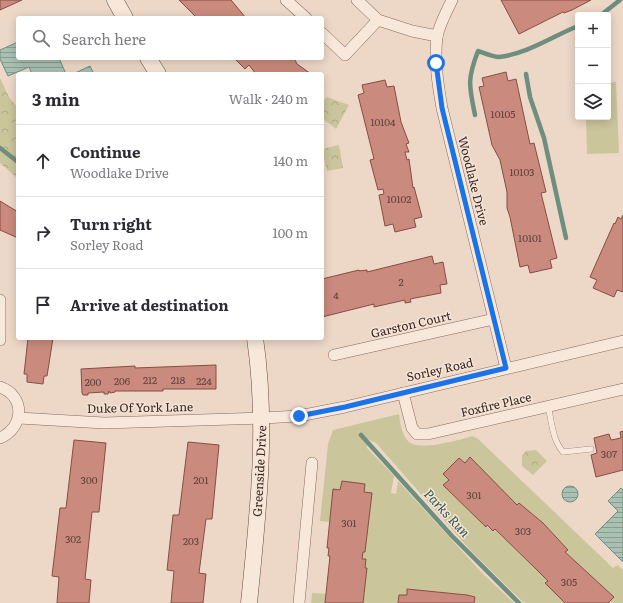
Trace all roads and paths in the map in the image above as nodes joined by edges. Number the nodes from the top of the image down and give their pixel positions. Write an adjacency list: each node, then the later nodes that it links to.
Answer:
1 (116, 0): 5 (street)
2 (286, 0): 6 (street)
3 (357, 0): 7 (street)
4 (452, 0): 9 (street, Woodlake Drive)
5 (124, 16)
6 (304, 16)
7 (378, 20): 8 (street); 9 (street)
8 (324, 35)
9 (437, 36): 13 (street, Woodlake Drive)
10 (149, 60): 11 (street)
11 (157, 72)
12 (0, 300): 14 (street)
13 (494, 319): 17 (street, Garston Court); 18 (street, Woodlake Drive)
14 (0, 340)
15 (255, 340): 24 (street, Greenside Drive)
16 (623, 341): 18 (street, Sorley Road)
17 (334, 356)
18 (506, 368): 21 (street, Sorley Road)
19 (0, 388): 23 (street)
20 (623, 389): 22 (street, Foxfire Place)
21 (403, 392): 22 (street, Foxfire Place); 24 (street, Sorley Road)
22 (548, 406): 26 (lane)
23 (19, 418): 24 (street, Duke Of York Lane); 25 (street)
24 (263, 418): 28 (street, Greenside Drive)
25 (0, 438)
26 (592, 449)
27 (312, 463): 29 (street)
28 (249, 603)
29 (299, 603)

